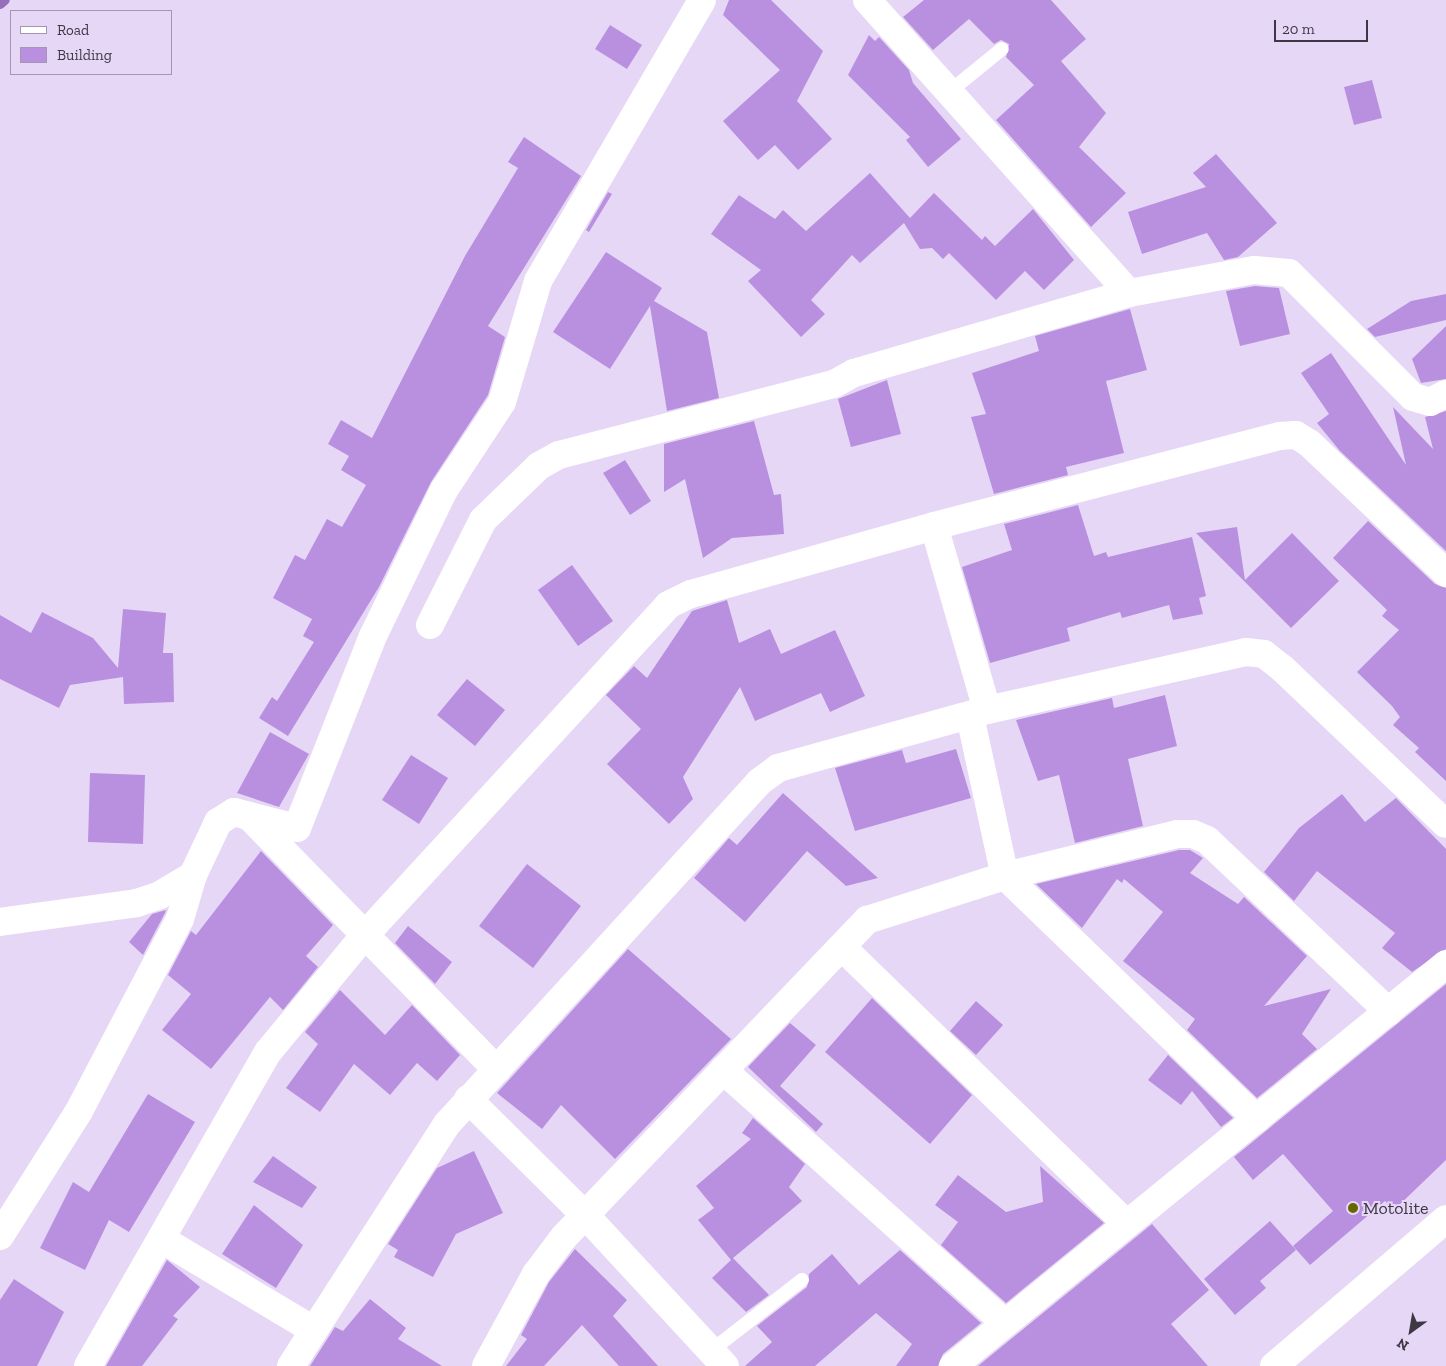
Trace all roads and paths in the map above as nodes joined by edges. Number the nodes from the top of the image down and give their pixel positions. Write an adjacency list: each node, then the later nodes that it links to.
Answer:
1 (702, 0): 11 (main road)
2 (867, 0): 4 (main road)
3 (1002, 49): 4 (lane)
4 (949, 92): 5 (main road)
5 (1129, 293): 6 (main road); 9 (main road)
6 (1446, 394)
7 (934, 526): 8 (main road); 10 (main road); 16 (main road)
8 (1446, 573)
9 (430, 625)
10 (978, 713): 12 (main road); 14 (main road); 20 (main road)
11 (234, 812): 13 (main road); 16 (main road)
12 (1446, 824)
13 (193, 875): 15 (main road); 27 (main road)
14 (1005, 876): 17 (main road); 19 (main road); 23 (main road)
15 (0, 922)
16 (364, 936): 20 (main road); 28 (main road)
17 (844, 949): 21 (main road); 26 (main road)
18 (1446, 964): 19 (main road)
19 (1389, 1012): 23 (main road)
20 (497, 1070): 22 (main road)
21 (723, 1070): 24 (main road); 30 (main road)
22 (468, 1099): 24 (main road); 31 (main road)
23 (1257, 1119): 26 (main road)
24 (587, 1217): 32 (main road); 35 (main road)
25 (1446, 1219): 37 (main road)
26 (1126, 1223): 30 (main road)
27 (0, 1236)
28 (163, 1240): 31 (main road); 33 (main road)
29 (802, 1280): 32 (lane)
30 (1005, 1323): 36 (main road)
31 (312, 1329): 34 (main road)
32 (718, 1358)
33 (88, 1366)
34 (291, 1366)
35 (486, 1366)
36 (953, 1366)
37 (1274, 1366)

